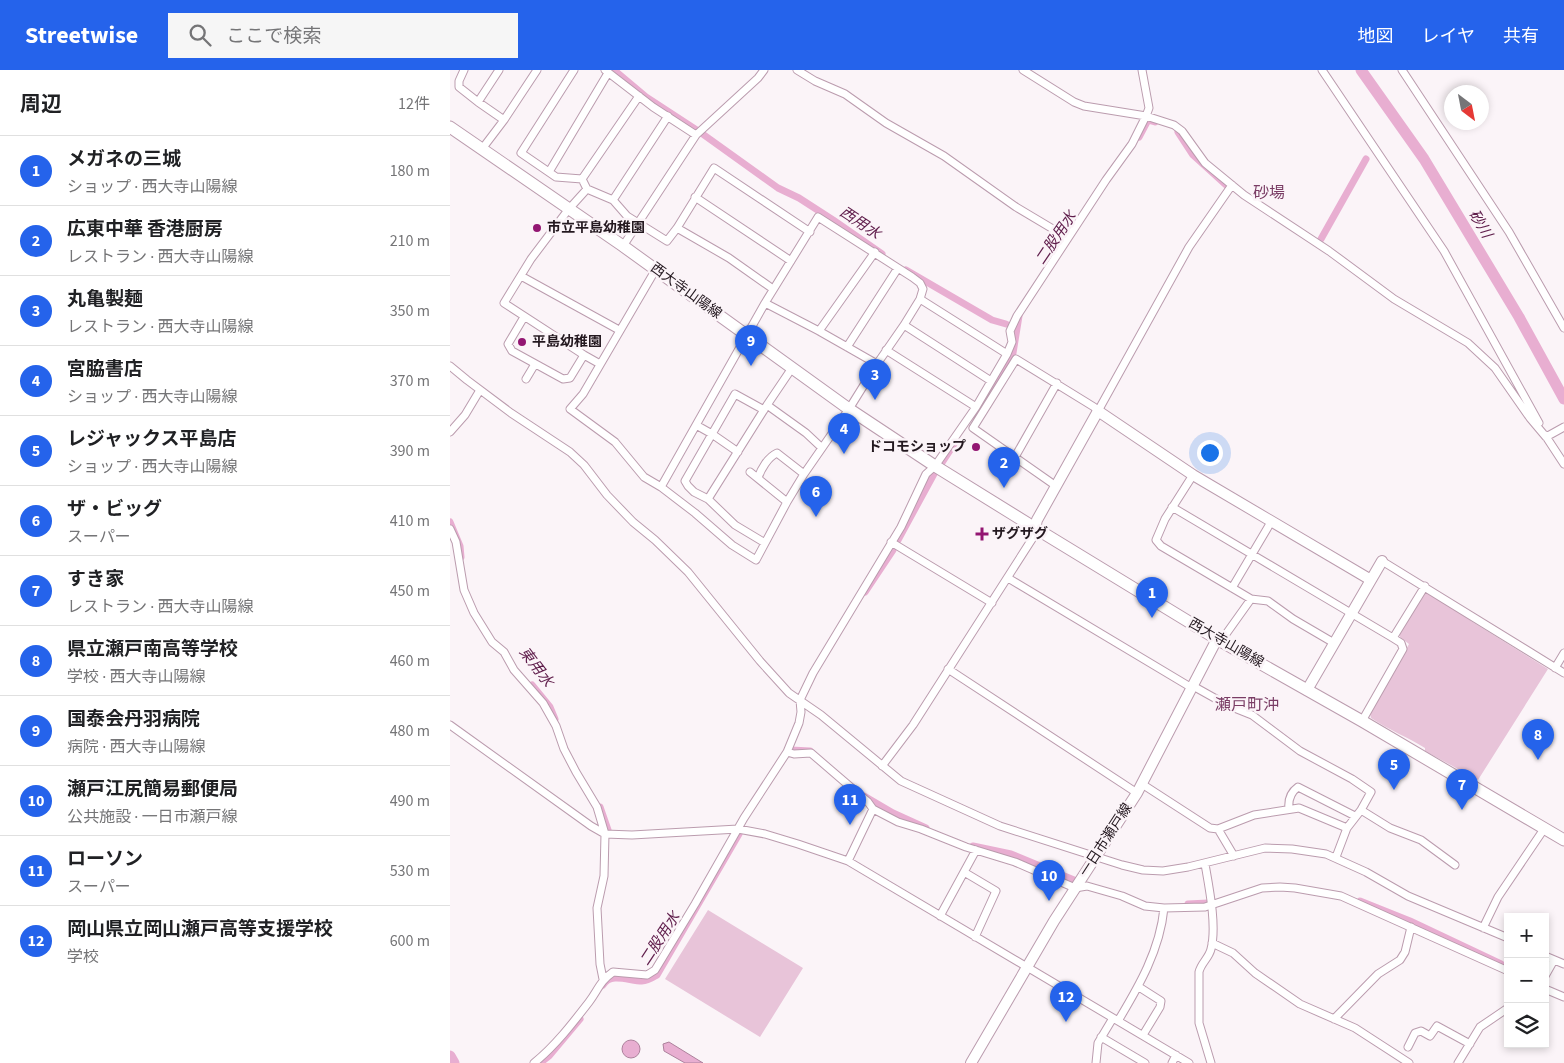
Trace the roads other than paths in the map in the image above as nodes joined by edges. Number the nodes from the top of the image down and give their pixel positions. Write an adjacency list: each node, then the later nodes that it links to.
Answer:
1 (464, 70): 13 (street)
2 (499, 70): 13 (street)
3 (537, 70): 16 (street)
4 (574, 70): 20 (street)
5 (764, 70): 18 (street)
6 (797, 70): 30 (street)
7 (1023, 70): 15 (street)
8 (1142, 70): 15 (street)
9 (1322, 70): 67 (street)
10 (1402, 70): 42 (street)
11 (606, 72): 12 (street); 20 (street)
12 (639, 96): 14 (street); 21 (street)
13 (478, 102): 16 (street)
14 (668, 116): 18 (street); 25 (street)
15 (1146, 116): 22 (street); 30 (street)
16 (504, 120): 19 (street)
17 (450, 127): 19 (main road, 西大寺山陽線)
18 (696, 135): 27 (street)
19 (482, 149): 26 (main road, 西大寺山陽線)
20 (549, 172): 21 (street)
21 (582, 179): 23 (street)
22 (1232, 185): 62 (street); 67 (street)
23 (587, 189): 25 (street); 26 (street)
24 (695, 197): 28 (street); 29 (street); 33 (street)
25 (613, 200): 27 (street)
26 (568, 210): 31 (main road, 西大寺山陽線); 36 (street)
27 (638, 221): 28 (street); 31 (street)
28 (677, 228): 37 (street)
29 (810, 232): 32 (street); 33 (street)
30 (1068, 238): 48 (street)
31 (623, 246): 35 (main road, 西大寺山陽線)
32 (875, 252): 34 (street); 44 (street)
33 (791, 261): 37 (street)
34 (898, 268): 38 (street); 46 (street)
35 (656, 270): 43 (street); 45 (main road, 西大寺山陽線)
36 (521, 276): 40 (street); 43 (street)
37 (773, 289): 39 (street)
38 (920, 298): 41 (street); 48 (street)
39 (765, 303): 44 (street); 45 (street)
40 (524, 317): 49 (street); 50 (street)
41 (904, 325): 47 (street); 56 (street)
42 (1564, 328)
43 (619, 330): 51 (street)
44 (819, 330): 46 (street)
45 (747, 335): 54 (main road, 西大寺山陽線); 63 (street)
46 (847, 347): 52 (street)
47 (886, 350): 52 (street); 60 (street)
48 (1007, 354): 56 (street)
49 (584, 355): 50 (street); 51 (street)
50 (535, 364): 55 (street)
51 (600, 364): 78 (street)
52 (877, 364): 61 (street)
53 (450, 367): 58 (street)
54 (792, 368): 59 (street); 61 (main road, 西大寺山陽線)
55 (526, 378)
56 (991, 381): 60 (street)
57 (1057, 383): 62 (street); 70 (street); 70 (street)
58 (480, 390): 64 (street); 105 (street)
59 (765, 407): 66 (street); 68 (street); 69 (street)
60 (976, 407): 72 (street)
61 (849, 409): 68 (street); 72 (main road, 西大寺山陽線)
62 (1098, 411): 75 (street); 77 (street)
63 (696, 425): 66 (street); 78 (street)
64 (452, 427)
65 (1564, 427): 67 (street)
66 (712, 434): 69 (street); 79 (street)
67 (1546, 437): 71 (street)
68 (822, 448): 74 (street)
69 (738, 452): 79 (street)
70 (1015, 457): 77 (street)
71 (1564, 464)
72 (935, 466): 83 (main road, 西大寺山陽線); 85 (street)
73 (750, 472): 76 (street)
74 (804, 474): 76 (street); 80 (street)
75 (1193, 475): 81 (street); 82 (street)
76 (758, 478): 80 (street)
77 (1056, 486): 83 (street)
78 (661, 487): 86 (street)
79 (708, 499): 86 (street)
80 (787, 502): 86 (street)
81 (1172, 507): 87 (street); 92 (street)
82 (1271, 522): 87 (street); 90 (street)
83 (1035, 528): 89 (street); 97 (main road, 西大寺山陽線)
84 (450, 529): 119 (street)
85 (891, 542): 94 (street); 105 (street)
86 (765, 543)
87 (1252, 555): 92 (street); 95 (street)
88 (1382, 561): 90 (street); 91 (street)
89 (1008, 578): 94 (street); 103 (street)
90 (1371, 580): 95 (street)
91 (1425, 586): 96 (street); 100 (street)
92 (1232, 588): 93 (street)
93 (1251, 599): 97 (street); 98 (street)
94 (992, 603): 101 (street)
95 (1351, 613): 96 (street); 98 (street)
96 (1393, 638): 106 (street)
97 (1219, 640): 103 (street, 一日市瀬戸線); 104 (main road, 西大寺山陽線)
98 (1334, 643): 104 (street)
99 (1564, 653): 100 (street)
100 (1555, 668): 102 (street)
101 (948, 669): 109 (street); 110 (street)
102 (1564, 673)
103 (1193, 687): 110 (street, 一日市瀬戸線); 113 (street)
104 (1306, 690): 106 (main road, 西大寺山陽線)
105 (800, 700): 108 (street); 109 (street)
106 (1362, 721): 118 (main road, 西大寺山陽線)
107 (450, 725): 119 (street)
108 (787, 752): 111 (street); 116 (street)
109 (882, 766): 123 (street)
110 (1139, 788): 117 (street); 123 (street, 一日市瀬戸線)
111 (873, 809): 121 (street); 125 (street)
112 (1289, 809): 114 (street); 115 (street); 117 (street)
113 (1361, 810): 114 (street); 127 (street)
114 (1355, 816): 115 (street)
115 (1347, 828): 124 (street)
116 (738, 829): 119 (street); 125 (street); 144 (street)
117 (1218, 829): 122 (street)
118 (1544, 830): 120 (main road, 西大寺山陽線); 134 (street)
119 (605, 834): 144 (street)
120 (1564, 840)
121 (976, 850): 128 (street); 129 (street)
122 (1234, 856): 124 (street); 126 (street)
123 (1095, 857): 126 (street); 129 (street, 一日市瀬戸線)
124 (1336, 857): 134 (street)
125 (848, 861): 132 (street)
126 (1205, 864): 130 (street)
127 (1455, 864)
128 (964, 872): 132 (street); 136 (street)
129 (1075, 888): 131 (street); 141 (street, 一日市瀬戸線)
130 (1211, 906): 131 (street); 133 (street); 137 (street)
131 (1164, 908): 145 (street)
132 (940, 916): 136 (street)
133 (1411, 927): 142 (street); 150 (street)
134 (1483, 928): 135 (street)
135 (1504, 936)
136 (975, 937): 141 (street)
137 (1212, 943): 150 (street); 163 (street)
138 (1549, 958): 139 (street)
139 (1554, 960): 140 (street); 143 (street)
140 (1564, 964)
141 (1027, 968): 149 (street); 158 (street, 一日市瀬戸線)
142 (1504, 969)
143 (1549, 969)
144 (603, 979): 157 (street)
145 (1139, 987): 149 (street); 151 (street)
146 (1549, 991): 147 (street)
147 (1564, 997)
148 (1504, 1010): 153 (street)
149 (1115, 1019): 151 (street); 152 (street)
150 (1334, 1019): 164 (street)
151 (1143, 1035): 155 (street)
152 (1101, 1037): 156 (street); 159 (street)
153 (1470, 1044): 154 (street); 165 (street)
154 (1408, 1047)
155 (1176, 1055): 161 (street); 162 (street)
156 (1135, 1060): 160 (street)
157 (534, 1063)
158 (971, 1063)
159 (1096, 1063)
160 (1145, 1063)
161 (1172, 1063)
162 (1189, 1063)
163 (1211, 1063)
164 (1409, 1063)
165 (1458, 1063)

